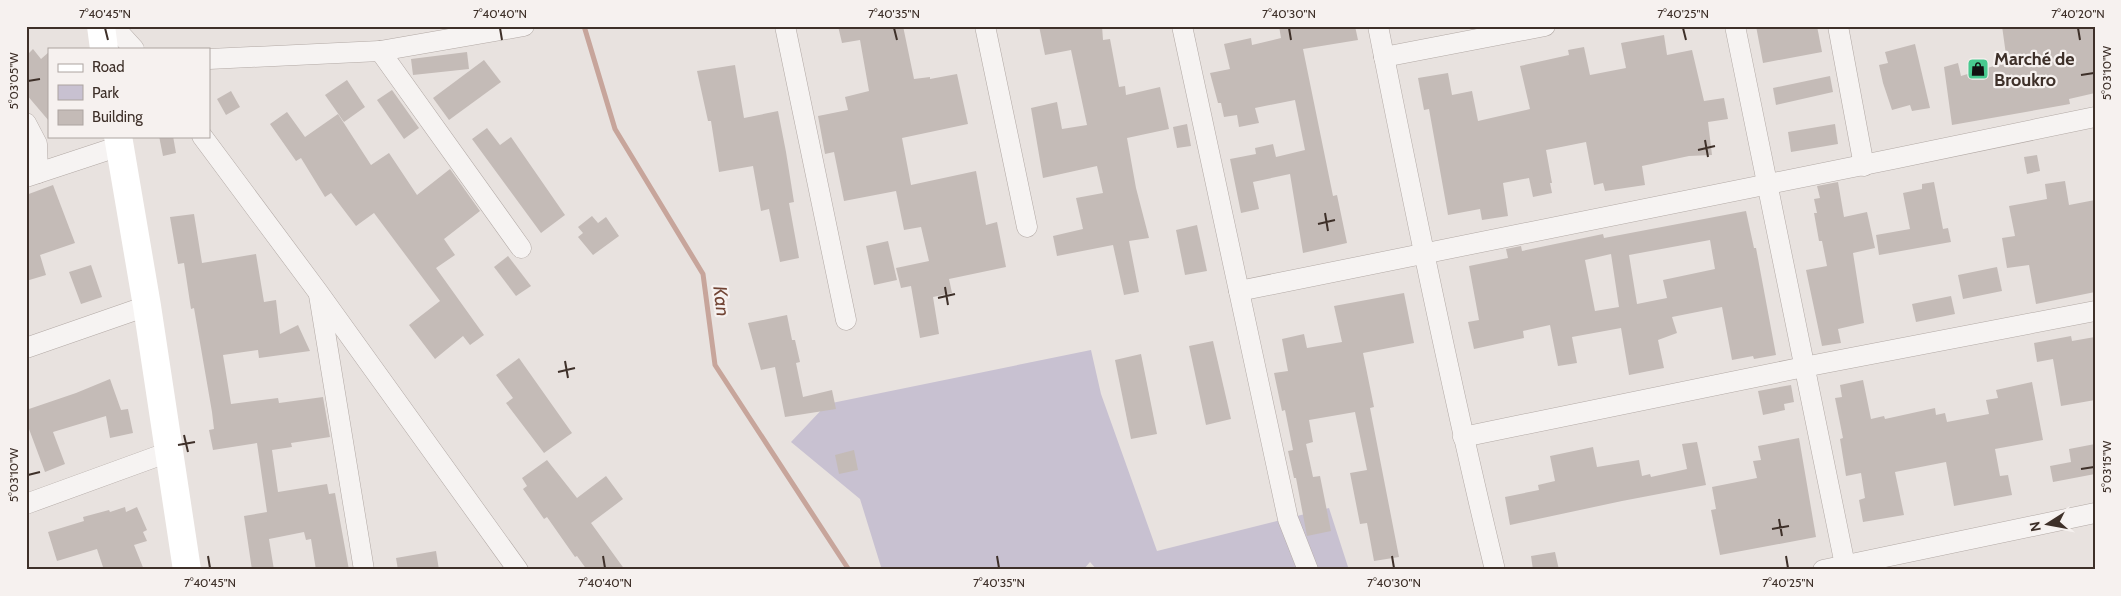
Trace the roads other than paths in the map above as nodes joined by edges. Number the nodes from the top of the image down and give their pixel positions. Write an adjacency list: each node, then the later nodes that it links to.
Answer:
1 (101, 26): 11 (street)
2 (113, 26): 12 (street)
3 (524, 26): 13 (street)
4 (786, 26): 30 (street)
5 (985, 26): 23 (street)
6 (1182, 26): 26 (street)
7 (1378, 26): 14 (street)
8 (1546, 26): 14 (street)
9 (1735, 26): 22 (street)
10 (1838, 26): 20 (street)
11 (104, 48)
12 (133, 48)
13 (380, 51): 15 (street); 24 (street)
14 (1384, 57): 25 (street)
15 (210, 59)
16 (2095, 117): 20 (street)
17 (26, 123): 21 (street)
18 (203, 138): 27 (street)
19 (119, 141): 21 (street); 28 (street)
20 (1864, 166): 22 (street)
21 (32, 175)
22 (1768, 183): 25 (street); 32 (street)
23 (1026, 227)
24 (521, 248)
25 (1423, 254): 26 (street); 33 (street)
26 (1239, 291): 41 (street)
27 (318, 292): 39 (street); 40 (street)
28 (147, 306): 31 (street); 34 (street)
29 (2095, 311): 32 (street)
30 (846, 320)
31 (26, 348)
32 (1804, 367): 33 (street); 37 (street)
33 (1463, 436): 42 (street)
34 (169, 452): 35 (street); 38 (street)
35 (26, 504)
36 (2095, 513): 37 (street)
37 (1846, 567): 43 (street)
38 (187, 570)
39 (364, 570)
40 (518, 570)
41 (1308, 570)
42 (1495, 570)
43 (1824, 570)

